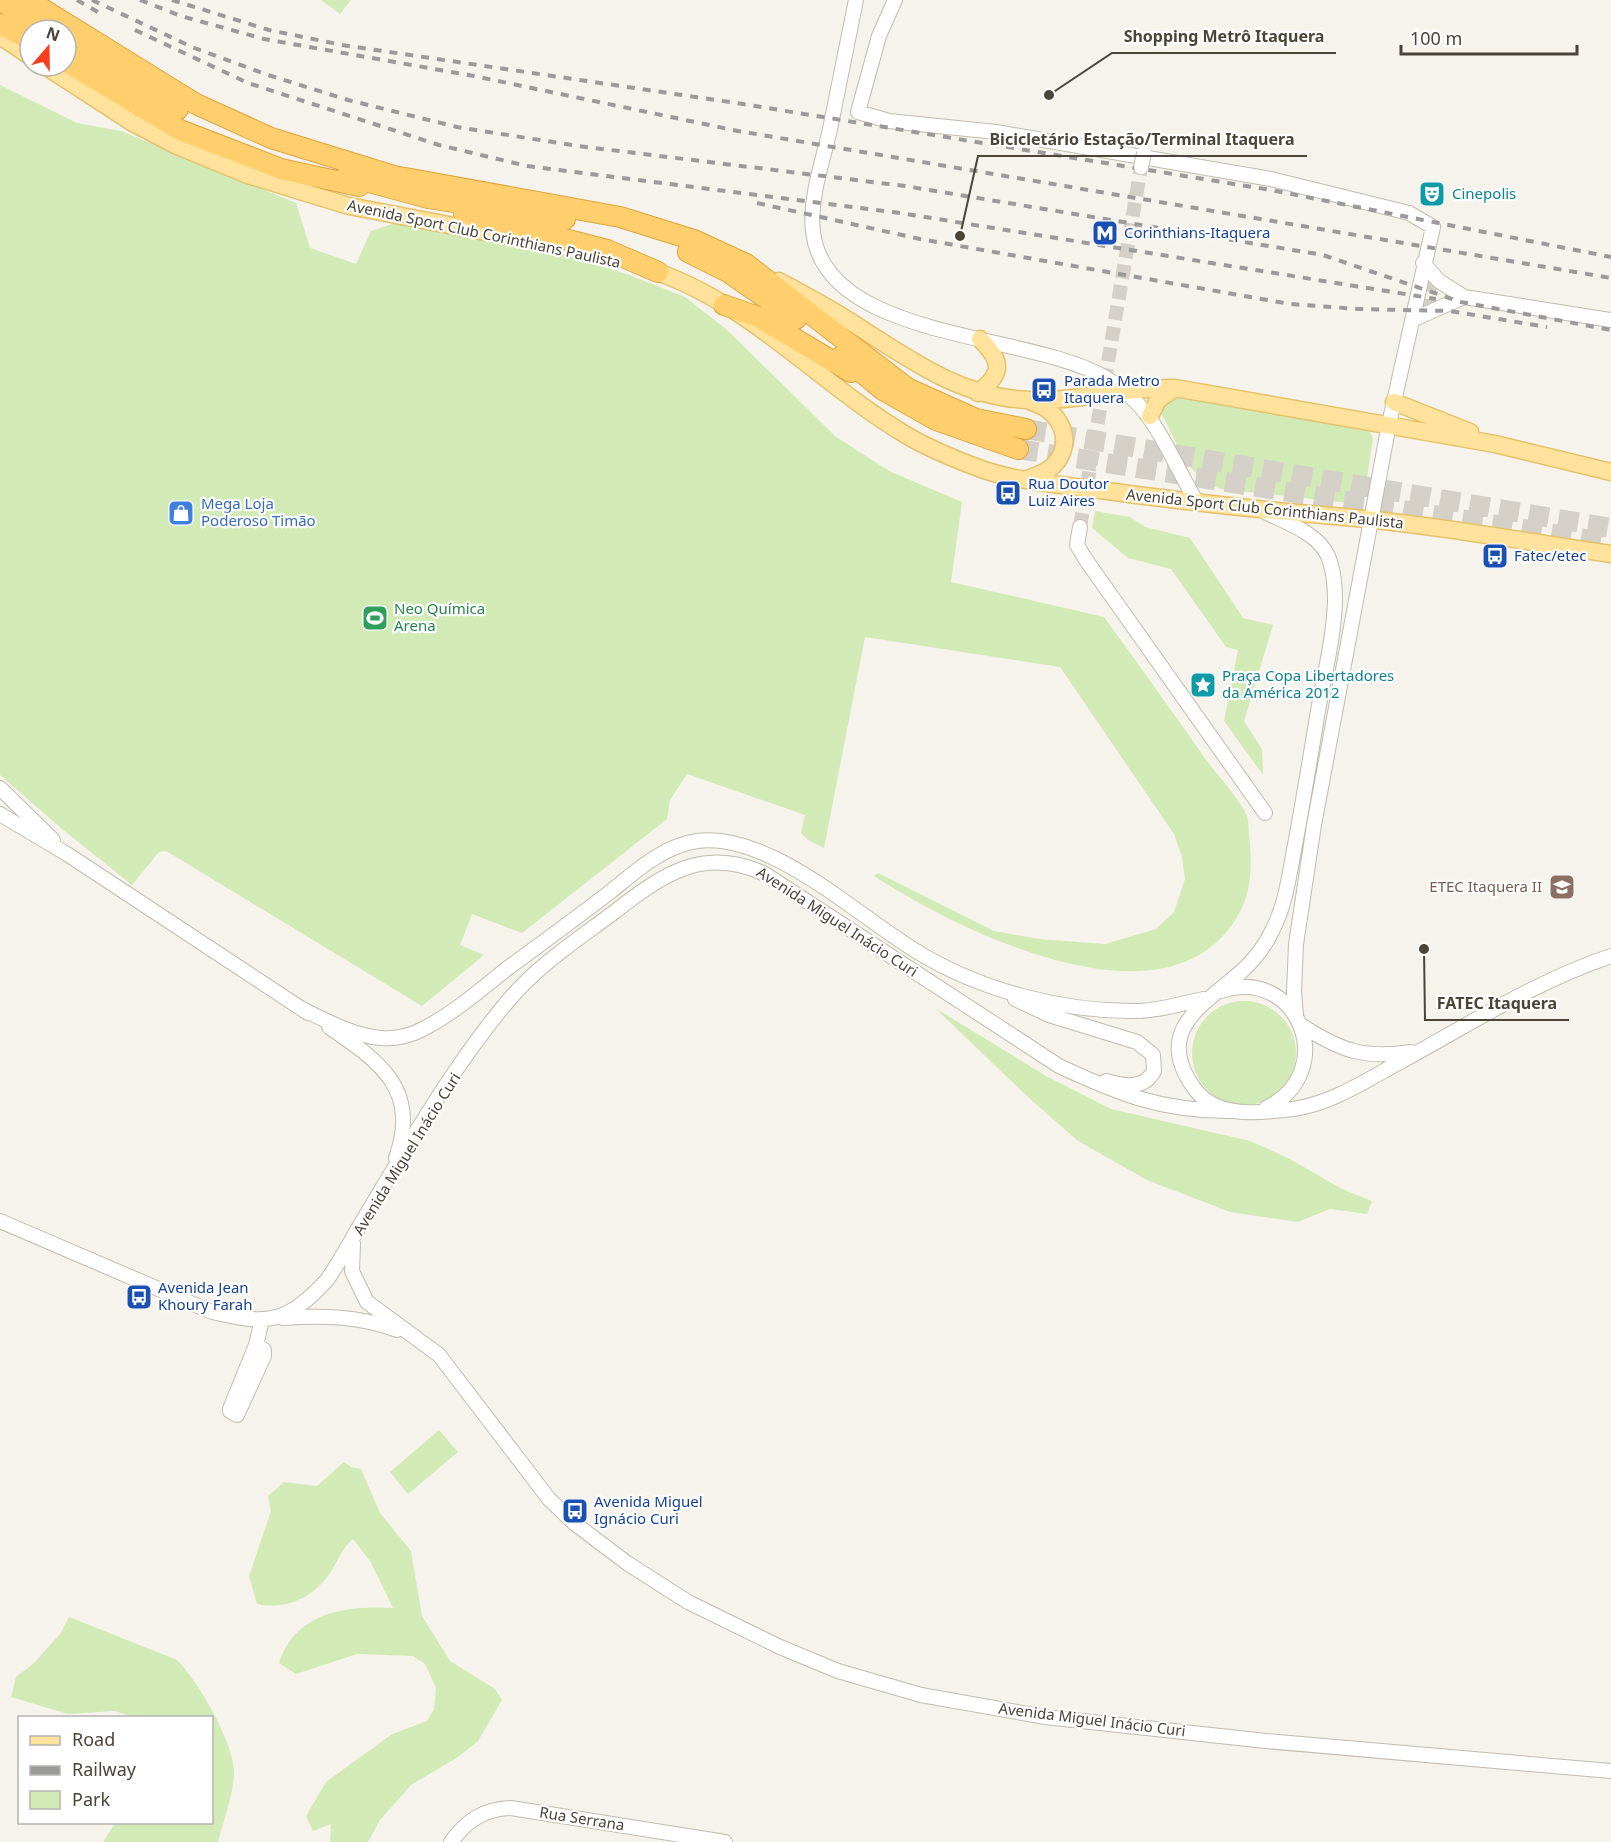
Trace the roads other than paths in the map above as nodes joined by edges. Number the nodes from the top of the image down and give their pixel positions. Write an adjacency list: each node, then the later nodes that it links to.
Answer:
1 (0, 0): 5 (highway)
2 (28, 0): 16 (highway)
3 (856, 0): 22 (street)
4 (895, 0): 15 (street)
5 (28, 18)
6 (0, 24): 7 (highway)
7 (18, 34)
8 (0, 36): 9 (main road)
9 (18, 48)
10 (78, 49): 13 (highway, Avenida Sport Club Corinthians Paulista)
11 (78, 70): 13 (highway)
12 (64, 78): 17 (main road, Avenida Sport Club Corinthians Paulista)
13 (385, 188): 14 (highway, Avenida Sport Club Corinthians Paulista)
14 (428, 198): 17 (highway); 24 (highway, Avenida Sport Club Corinthians Paulista)
15 (1423, 263): 18 (street); 20 (street)
16 (746, 264): 26 (main road); 31 (highway)
17 (658, 272): 19 (main road, Avenida Sport Club Corinthians Paulista)
18 (1464, 297): 20 (street); 21 (street)
19 (724, 305): 24 (highway); 35 (main road, Avenida Sport Club Corinthians Paulista)
20 (1412, 320): 28 (street)
21 (1611, 320)
22 (980, 339): 25 (street); 26 (main road)
23 (1175, 388): 25 (main road); 29 (main road); 30 (main road)
24 (883, 390): 33 (highway, Avenida Sport Club Corinthians Paulista)
25 (1125, 391): 27 (main road); 29 (street)
26 (978, 393): 27 (main road)
27 (1027, 400): 35 (main road)
28 (1394, 402): 30 (street); 32 (main road)
29 (1150, 416): 36 (street)
30 (1389, 424): 32 (main road); 38 (street)
31 (1026, 429)
32 (1495, 444): 34 (main road)
33 (1018, 449)
34 (1610, 472)
35 (1026, 480): 36 (main road, Avenida Sport Club Corinthians Paulista)
36 (1198, 504): 37 (main road, Avenida Sport Club Corinthians Paulista)
37 (1263, 511): 38 (main road, Avenida Sport Club Corinthians Paulista); 47 (street)
38 (1371, 520): 40 (main road, Avenida Sport Club Corinthians Paulista); 49 (street)
39 (1080, 527): 42 (street)
40 (1611, 554)
41 (0, 788): 44 (street)
42 (1265, 813)
43 (0, 814): 44 (street)
44 (67, 854): 48 (street)
45 (1611, 956): 50 (street, Avenida Miguel Inácio Curi)
46 (996, 989): 47 (street, Avenida Miguel Inácio Curi); 48 (street, Avenida Miguel Inácio Curi); 51 (street)
47 (1210, 996): 49 (street); 53 (street, Avenida Miguel Inácio Curi)
48 (300, 1008): 54 (street)
49 (1298, 1020): 50 (street, Avenida Miguel Inácio Curi); 52 (street)
50 (1422, 1050): 52 (street, Avenida Miguel Inácio Curi)
51 (1059, 1066): 53 (street, Avenida Miguel Inácio Curi); 54 (street, Avenida Miguel Inácio Curi)
52 (1261, 1110): 53 (street, Avenida Miguel Inácio Curi)
53 (1229, 1111)
54 (390, 1177): 56 (street, Avenida Miguel Inácio Curi)
55 (0, 1221): 58 (street)
56 (355, 1234): 57 (street); 59 (street, Avenida Miguel Inácio Curi)
57 (278, 1319): 58 (street); 59 (street, Avenida Miguel Inácio Curi)
58 (262, 1320): 60 (street)
59 (415, 1337): 61 (street, Avenida Miguel Inácio Curi)
60 (256, 1345)
61 (1611, 1771)
62 (678, 1834): 63 (street, Rua Serrana); 64 (street); 65 (street, Rua Serrana)
63 (451, 1842)
64 (664, 1842)
65 (725, 1842)

